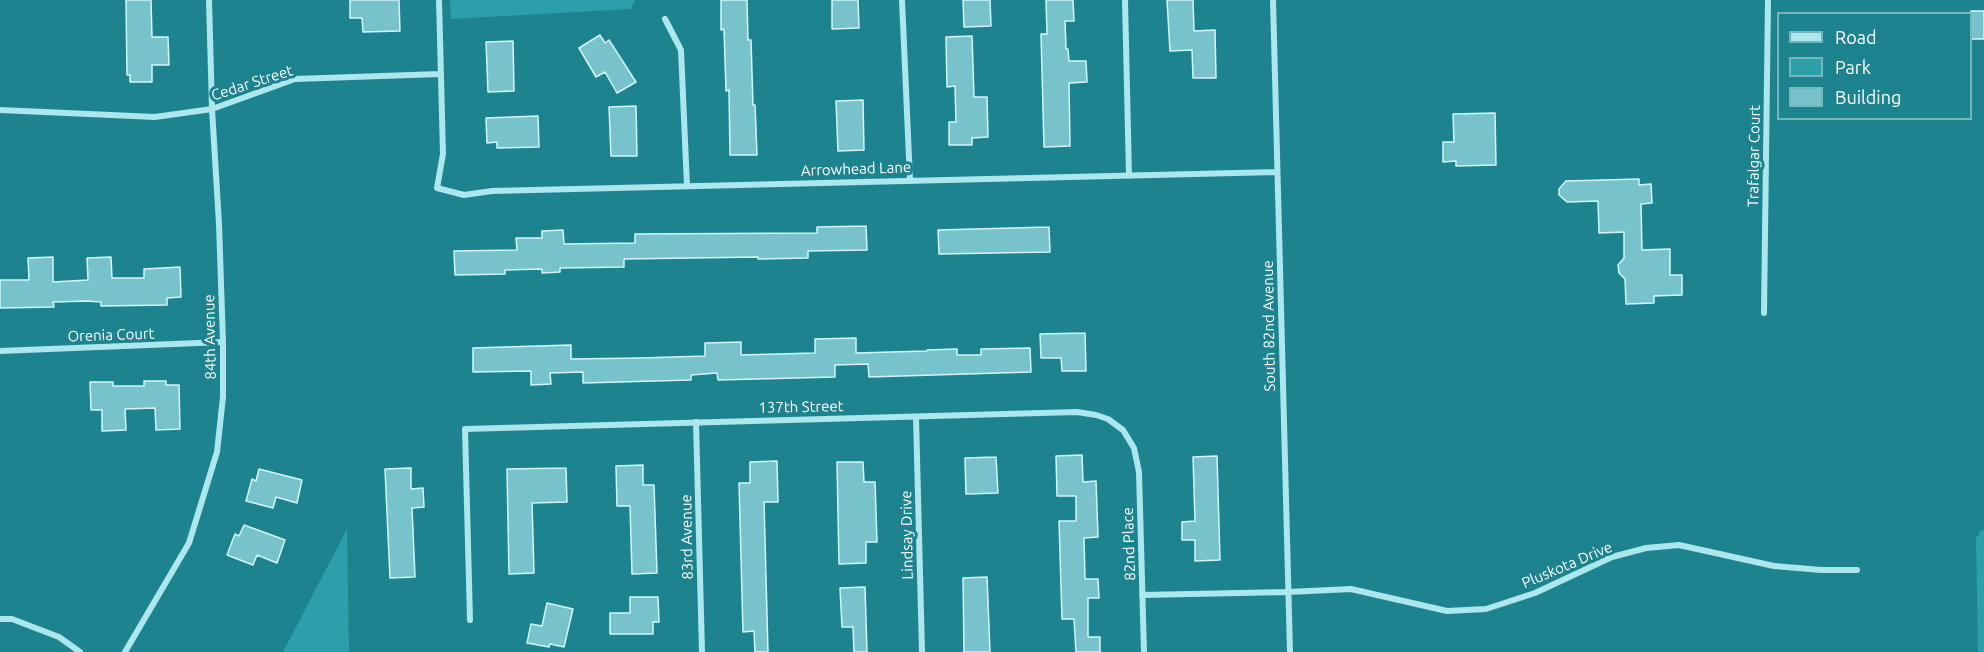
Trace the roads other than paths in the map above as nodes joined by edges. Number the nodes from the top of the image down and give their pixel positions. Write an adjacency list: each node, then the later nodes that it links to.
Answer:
1 (209, 0): 10 (street, 84th Avenue)
2 (439, 0): 8 (street)
3 (902, 0): 13 (street)
4 (1125, 0): 12 (street)
5 (1273, 0): 11 (street, South 82nd Avenue)
6 (1768, 0): 15 (street, Trafalgar Court)
7 (665, 20): 14 (street)
8 (440, 74): 10 (street, Cedar Street); 14 (street, Arrowhead Lane)
9 (0, 110): 10 (street, Cedar Street)
10 (212, 110): 16 (street, 84th Avenue)
11 (1277, 172): 12 (street, Arrowhead Lane); 22 (street, South 82nd Avenue)
12 (1129, 176): 13 (street, Arrowhead Lane)
13 (910, 180): 14 (street, Arrowhead Lane)
14 (687, 186)
15 (1764, 313)
16 (223, 342): 17 (street, Orenia Court); 27 (street, 84th Avenue)
17 (0, 351)
18 (916, 417): 19 (street, 137th Street); 20 (street, 137th Street); 29 (street, Lindsay Drive)
19 (696, 422): 25 (street, 137th Street); 28 (street, 83rd Avenue)
20 (1129, 437): 23 (street, 82nd Place)
21 (1857, 570): 22 (street, Pluskota Drive)
22 (1288, 592): 23 (street, Pluskota Drive); 31 (street, South 82nd Avenue)
23 (1142, 596): 30 (street, 82nd Place)
24 (0, 620): 26 (street)
25 (470, 620)
26 (80, 652)
27 (125, 652)
28 (702, 652)
29 (922, 652)
30 (1144, 652)
31 (1290, 652)

